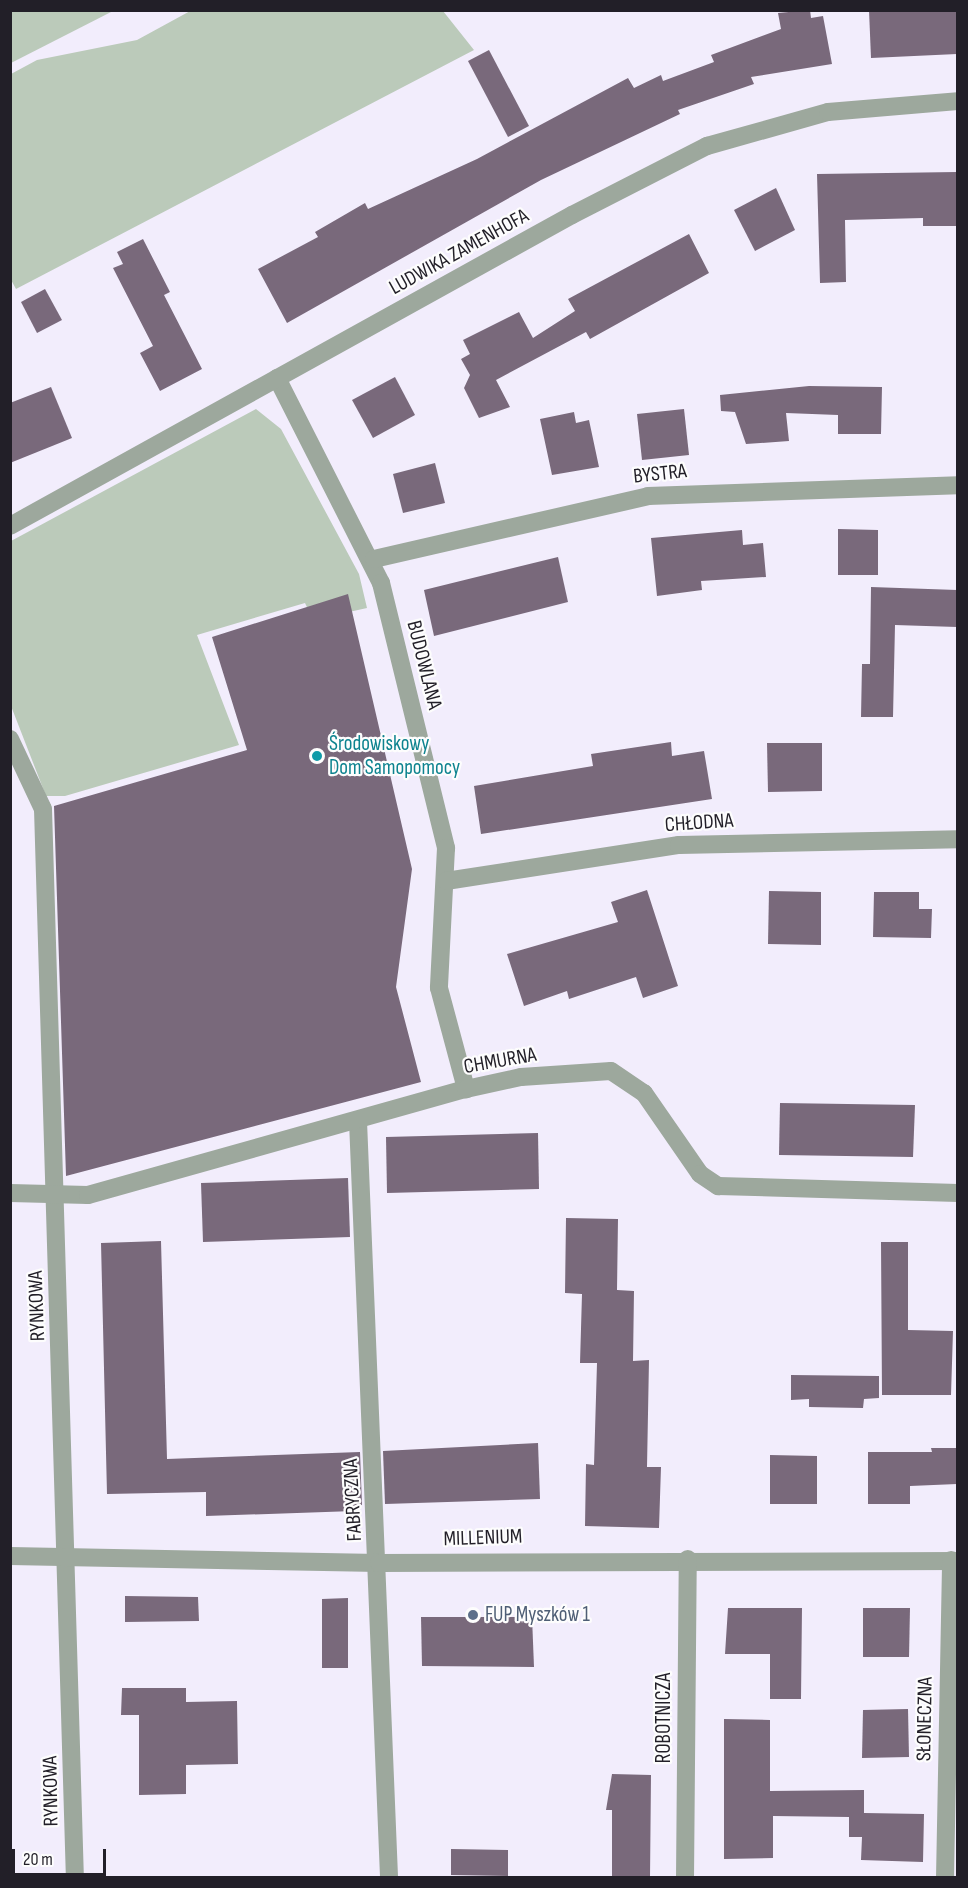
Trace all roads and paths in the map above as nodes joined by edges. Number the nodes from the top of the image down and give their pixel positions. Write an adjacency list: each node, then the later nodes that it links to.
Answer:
1 (957, 100): 2 (street, LUDWIKA ZAMENHOFA)
2 (278, 378): 4 (street, LUDWIKA ZAMENHOFA); 5 (street, BUDOWLANA)
3 (957, 485): 5 (street, BYSTRA)
4 (10, 526)
5 (374, 559): 8 (street, BUDOWLANA)
6 (10, 739): 13 (street, RYNKOWA)
7 (957, 839): 8 (street, CHŁODNA)
8 (446, 881): 9 (street, BUDOWLANA)
9 (466, 1089): 10 (street, CHMURNA); 11 (street, CHMURNA)
10 (358, 1121): 13 (street, CHMURNA); 18 (street, FABRYCZNA)
11 (957, 1192)
12 (10, 1193): 13 (street, CHMURNA)
13 (55, 1194): 15 (street, RYNKOWA)
14 (10, 1556): 15 (street, MILLENIUM)
15 (70, 1559): 18 (street, MILLENIUM); 19 (street, RYNKOWA)
16 (688, 1559): 17 (street, MILLENIUM); 18 (street, MILLENIUM); 21 (street, ROBOTNICZA)
17 (954, 1561): 22 (street, SŁONECZNA)
18 (379, 1563): 20 (street, FABRYCZNA)
19 (75, 1878)
20 (389, 1878)
21 (685, 1878)
22 (945, 1878)

